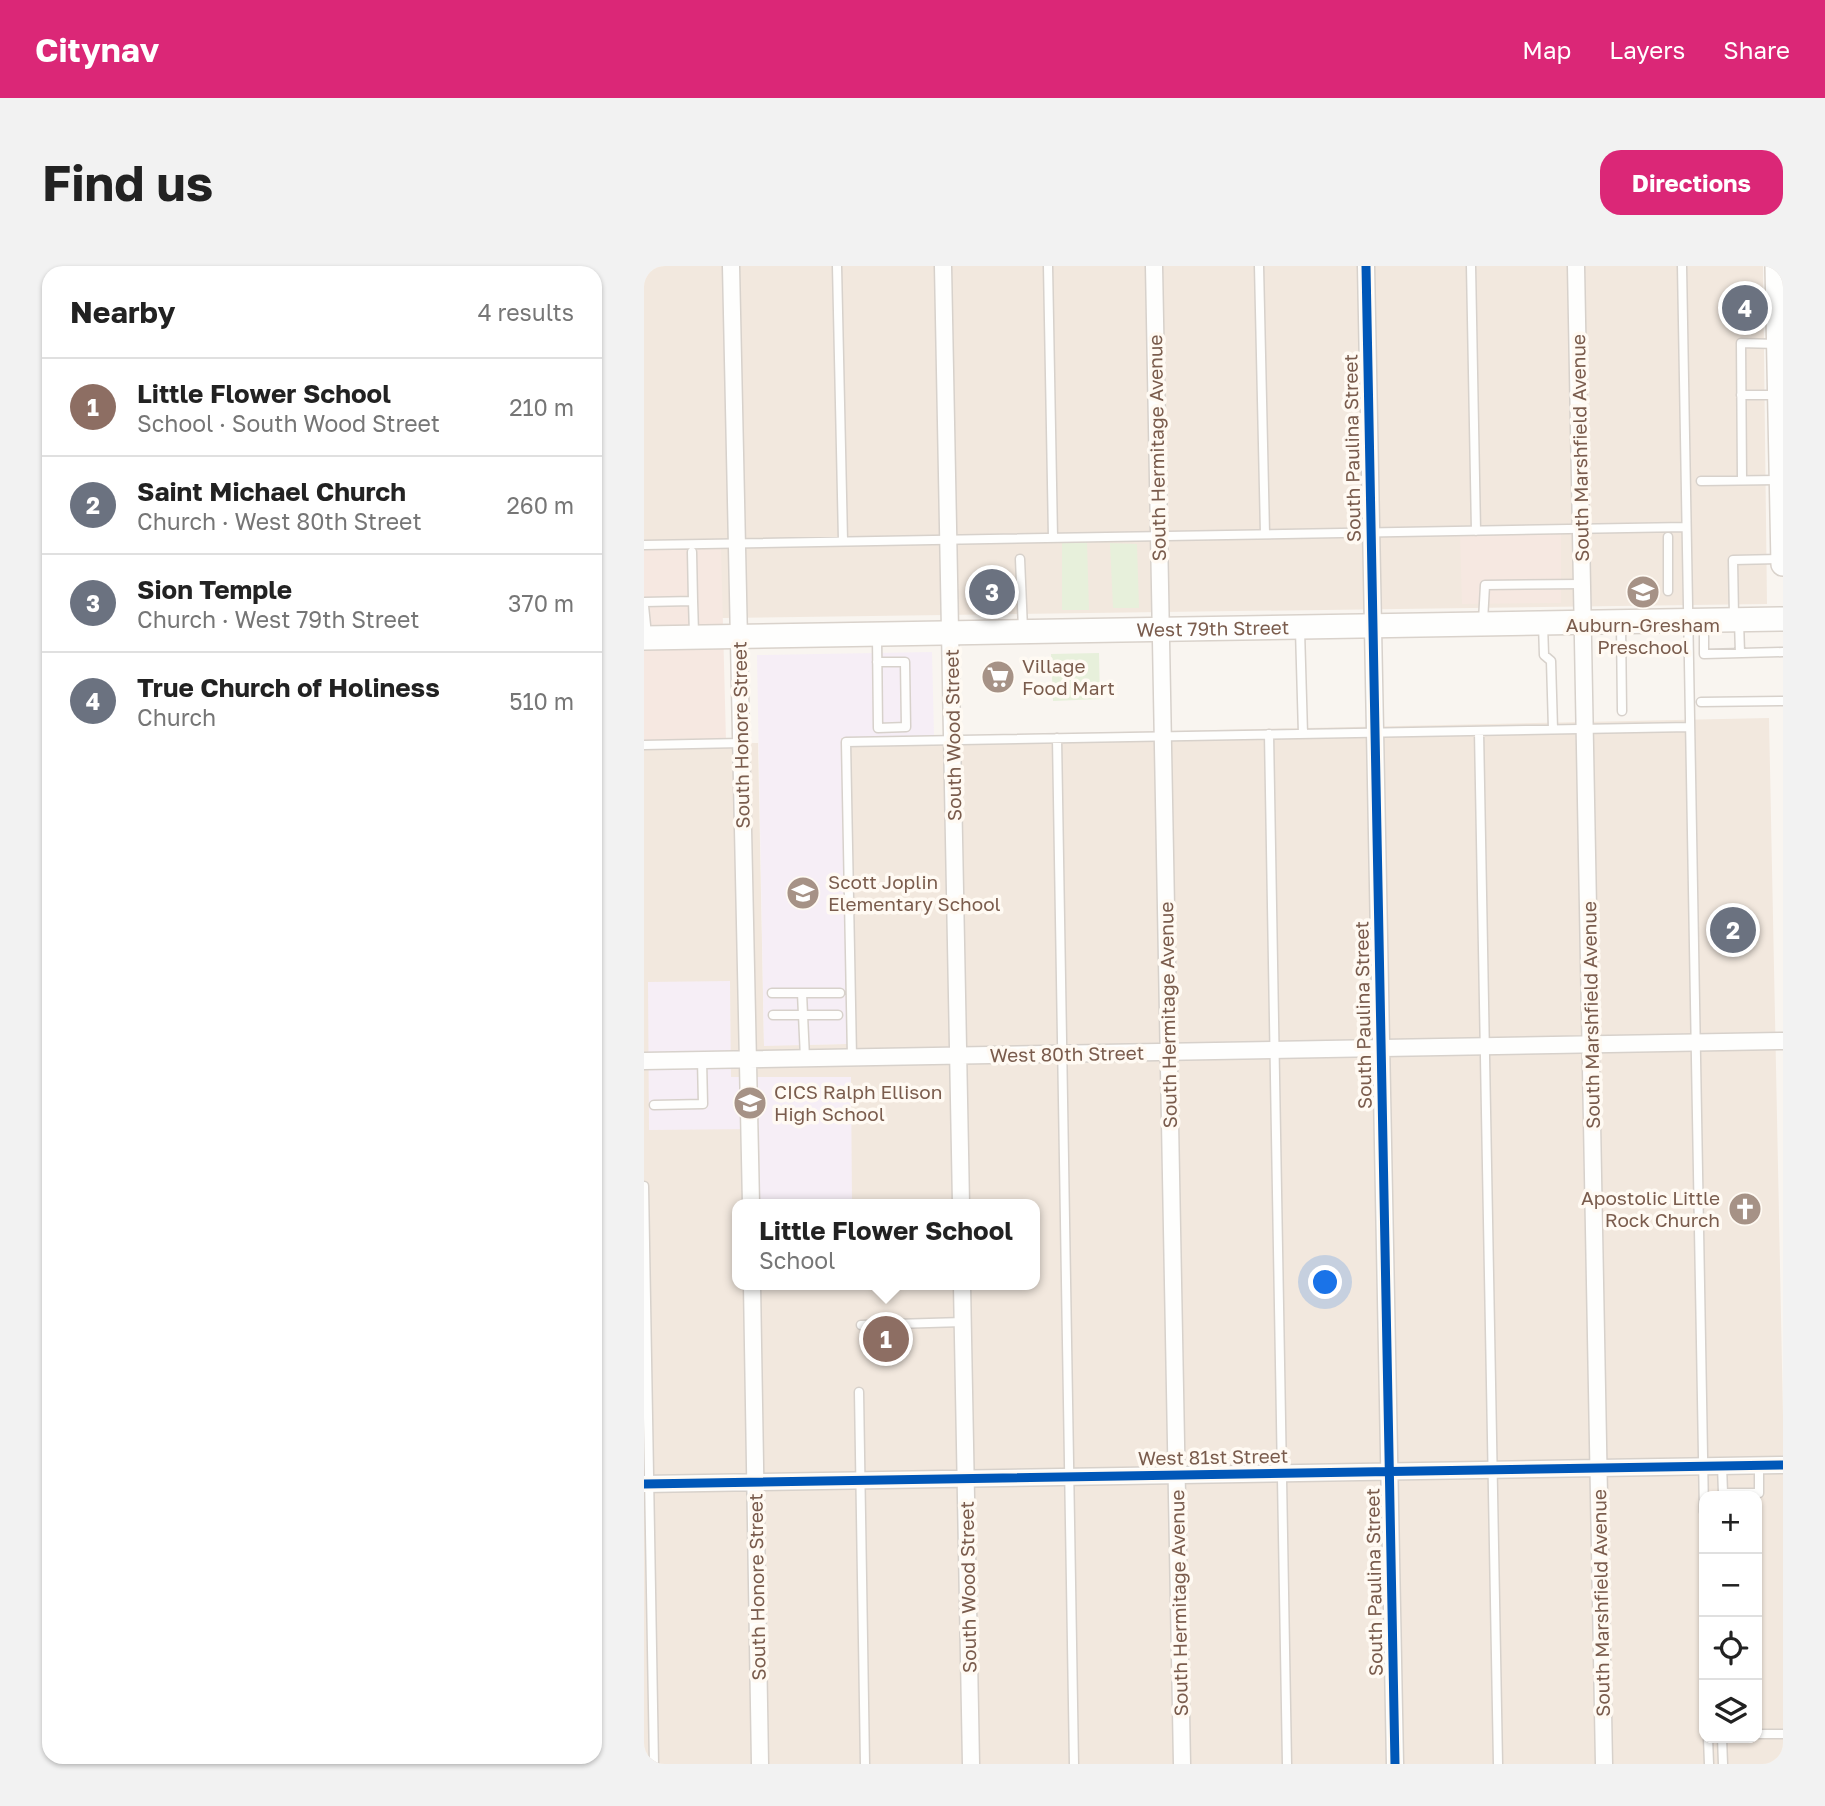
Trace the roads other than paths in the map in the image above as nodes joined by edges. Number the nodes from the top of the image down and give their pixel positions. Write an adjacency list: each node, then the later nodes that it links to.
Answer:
1 (732, 266): 28 (street, South Honore Street)
2 (837, 266): 27 (lane)
3 (943, 266): 26 (street, South Wood Street)
4 (1048, 266): 25 (lane)
5 (1154, 266): 23 (street, South Hermitage Avenue)
6 (1259, 266): 22 (lane)
7 (1366, 266): 21 (street, South Paulina Street)
8 (1471, 266): 20 (lane)
9 (1577, 266): 19 (street, South Marshfield Avenue)
10 (1682, 266): 18 (lane)
11 (1777, 266): 12 (main road)
12 (1779, 344): 13 (lane); 14 (main road)
13 (1741, 395): 14 (lane); 15 (lane)
14 (1780, 395): 16 (main road)
15 (1742, 480): 16 (lane); 17 (lane)
16 (1782, 480): 32 (main road)
17 (1701, 481)
18 (1686, 527): 19 (lane); 33 (lane)
19 (1582, 529): 20 (lane); 35 (street, South Marshfield Avenue)
20 (1476, 531): 21 (lane)
21 (1371, 532): 22 (lane); 46 (street, South Paulina Street)
22 (1265, 534): 23 (lane)
23 (1159, 536): 25 (lane); 48 (street, South Hermitage Avenue)
24 (1668, 537): 34 (lane)
25 (1053, 538): 26 (lane)
26 (949, 539): 27 (lane); 50 (street, South Wood Street)
27 (843, 541): 28 (lane)
28 (737, 543): 29 (lane); 52 (street, South Honore Street)
29 (644, 545)
30 (692, 552): 37 (lane)
31 (1020, 559): 49 (lane)
32 (1783, 561): 41 (lane)
33 (1686, 578): 34 (lane); 40 (lane)
34 (1668, 579): 36 (lane)
35 (1583, 584): 42 (street, South Marshfield Avenue); 45 (lane)
36 (1668, 591)
37 (693, 601): 38 (lane); 53 (lane)
38 (644, 604): 54 (lane)
39 (1783, 619): 41 (main road, West 79th Street)
40 (1695, 620): 41 (main road, West 79th Street); 43 (main road, West 79th Street); 56 (lane); 61 (lane)
41 (1737, 620): 56 (lane)
42 (1584, 622): 43 (main road, West 79th Street); 44 (main road, West 79th Street); 63 (street, South Marshfield Avenue)
43 (1621, 622): 60 (lane)
44 (1543, 623): 45 (main road, West 79th Street); 62 (lane)
45 (1483, 624): 46 (main road, West 79th Street)
46 (1373, 626): 47 (main road, West 79th Street); 65 (street, South Paulina Street)
47 (1300, 627): 48 (main road, West 79th Street); 67 (lane)
48 (1161, 629): 49 (main road, West 79th Street); 68 (street, South Hermitage Avenue)
49 (1023, 632): 50 (main road, West 79th Street)
50 (951, 633): 51 (main road, West 79th Street); 70 (street, South Wood Street)
51 (877, 634): 52 (main road, West 79th Street); 57 (lane)
52 (738, 636): 53 (main road, West 79th Street); 71 (street, South Honore Street)
53 (694, 637): 54 (main road, West 79th Street)
54 (645, 638)
55 (1783, 652): 56 (lane)
56 (1740, 653)
57 (877, 662): 57 (lane)
58 (1783, 701): 59 (lane)
59 (1701, 702)
60 (1622, 711)
61 (1690, 727): 63 (lane); 80 (lane)
62 (1553, 729): 63 (lane); 64 (lane)
63 (1586, 729): 81 (street, South Marshfield Avenue)
64 (1479, 731): 65 (lane); 82 (lane)
65 (1375, 733): 67 (lane); 83 (street, South Paulina Street)
66 (1269, 734): 67 (lane); 68 (lane); 84 (lane)
67 (1303, 734)
68 (1163, 736): 69 (lane); 85 (street, South Hermitage Avenue)
69 (1056, 738): 70 (lane); 86 (lane)
70 (953, 740): 87 (street, South Wood Street); 88 (lane)
71 (741, 743): 72 (lane); 90 (street, South Honore Street)
72 (644, 745)
73 (772, 993): 74 (lane)
74 (802, 993): 75 (lane); 77 (lane)
75 (840, 993)
76 (773, 1015): 77 (lane)
77 (803, 1015): 78 (lane); 89 (lane)
78 (838, 1015)
79 (1783, 1041): 80 (street, West 80th Street)
80 (1695, 1043): 81 (street, West 80th Street); 103 (lane)
81 (1592, 1045): 82 (street, West 80th Street); 106 (street, South Marshfield Avenue)
82 (1485, 1046): 83 (street, West 80th Street); 107 (lane)
83 (1382, 1048): 84 (street, West 80th Street); 108 (street, South Paulina Street)
84 (1273, 1050): 85 (street, West 80th Street); 109 (lane)
85 (1169, 1052): 86 (street, West 80th Street); 110 (street, South Hermitage Avenue)
86 (1063, 1054): 87 (street, West 80th Street); 111 (lane)
87 (958, 1055): 88 (street, West 80th Street); 96 (street, South Wood Street)
88 (852, 1057): 89 (street, West 80th Street)
89 (804, 1058): 90 (street, West 80th Street)
90 (748, 1059): 91 (street, West 80th Street); 95 (street, South Honore Street)
91 (702, 1060): 92 (street, West 80th Street); 93 (lane)
92 (644, 1061)
93 (654, 1105)
94 (644, 1186): 115 (lane)
95 (751, 1199)
96 (961, 1199)
97 (752, 1290): 114 (street, South Honore Street)
98 (962, 1290): 99 (street, South Wood Street)
99 (963, 1322): 100 (lane); 112 (street, South Wood Street)
100 (861, 1325)
101 (859, 1392): 113 (lane)
102 (1783, 1465): 105 (street, West 81st Street)
103 (1704, 1466): 104 (street, West 81st Street); 106 (street, West 81st Street); 116 (lane)
104 (1722, 1466): 105 (street, West 81st Street); 105 (lane)
105 (1759, 1466)
106 (1598, 1468): 107 (street, West 81st Street); 130 (street, South Marshfield Avenue)
107 (1493, 1470): 108 (street, West 81st Street); 129 (lane)
108 (1389, 1472): 109 (street, West 81st Street); 128 (street, South Paulina Street)
109 (1281, 1474): 110 (street, West 81st Street); 127 (lane)
110 (1177, 1475): 111 (street, West 81st Street); 126 (street, South Hermitage Avenue)
111 (1069, 1477): 112 (street, West 81st Street); 125 (lane)
112 (966, 1478): 113 (street, West 81st Street); 124 (street, South Wood Street)
113 (860, 1480): 114 (street, West 81st Street); 123 (lane)
114 (755, 1482): 115 (street, West 81st Street); 122 (street, South Honore Street)
115 (647, 1484): 121 (lane)
116 (1704, 1491)
117 (1762, 1734): 118 (lane)
118 (1783, 1734)
119 (1708, 1743): 131 (lane)
120 (1722, 1743): 132 (lane)
121 (654, 1764)
122 (760, 1764)
123 (865, 1764)
124 (971, 1764)
125 (1074, 1764)
126 (1182, 1764)
127 (1287, 1764)
128 (1395, 1764)
129 (1498, 1764)
130 (1604, 1764)
131 (1709, 1764)
132 (1723, 1764)

